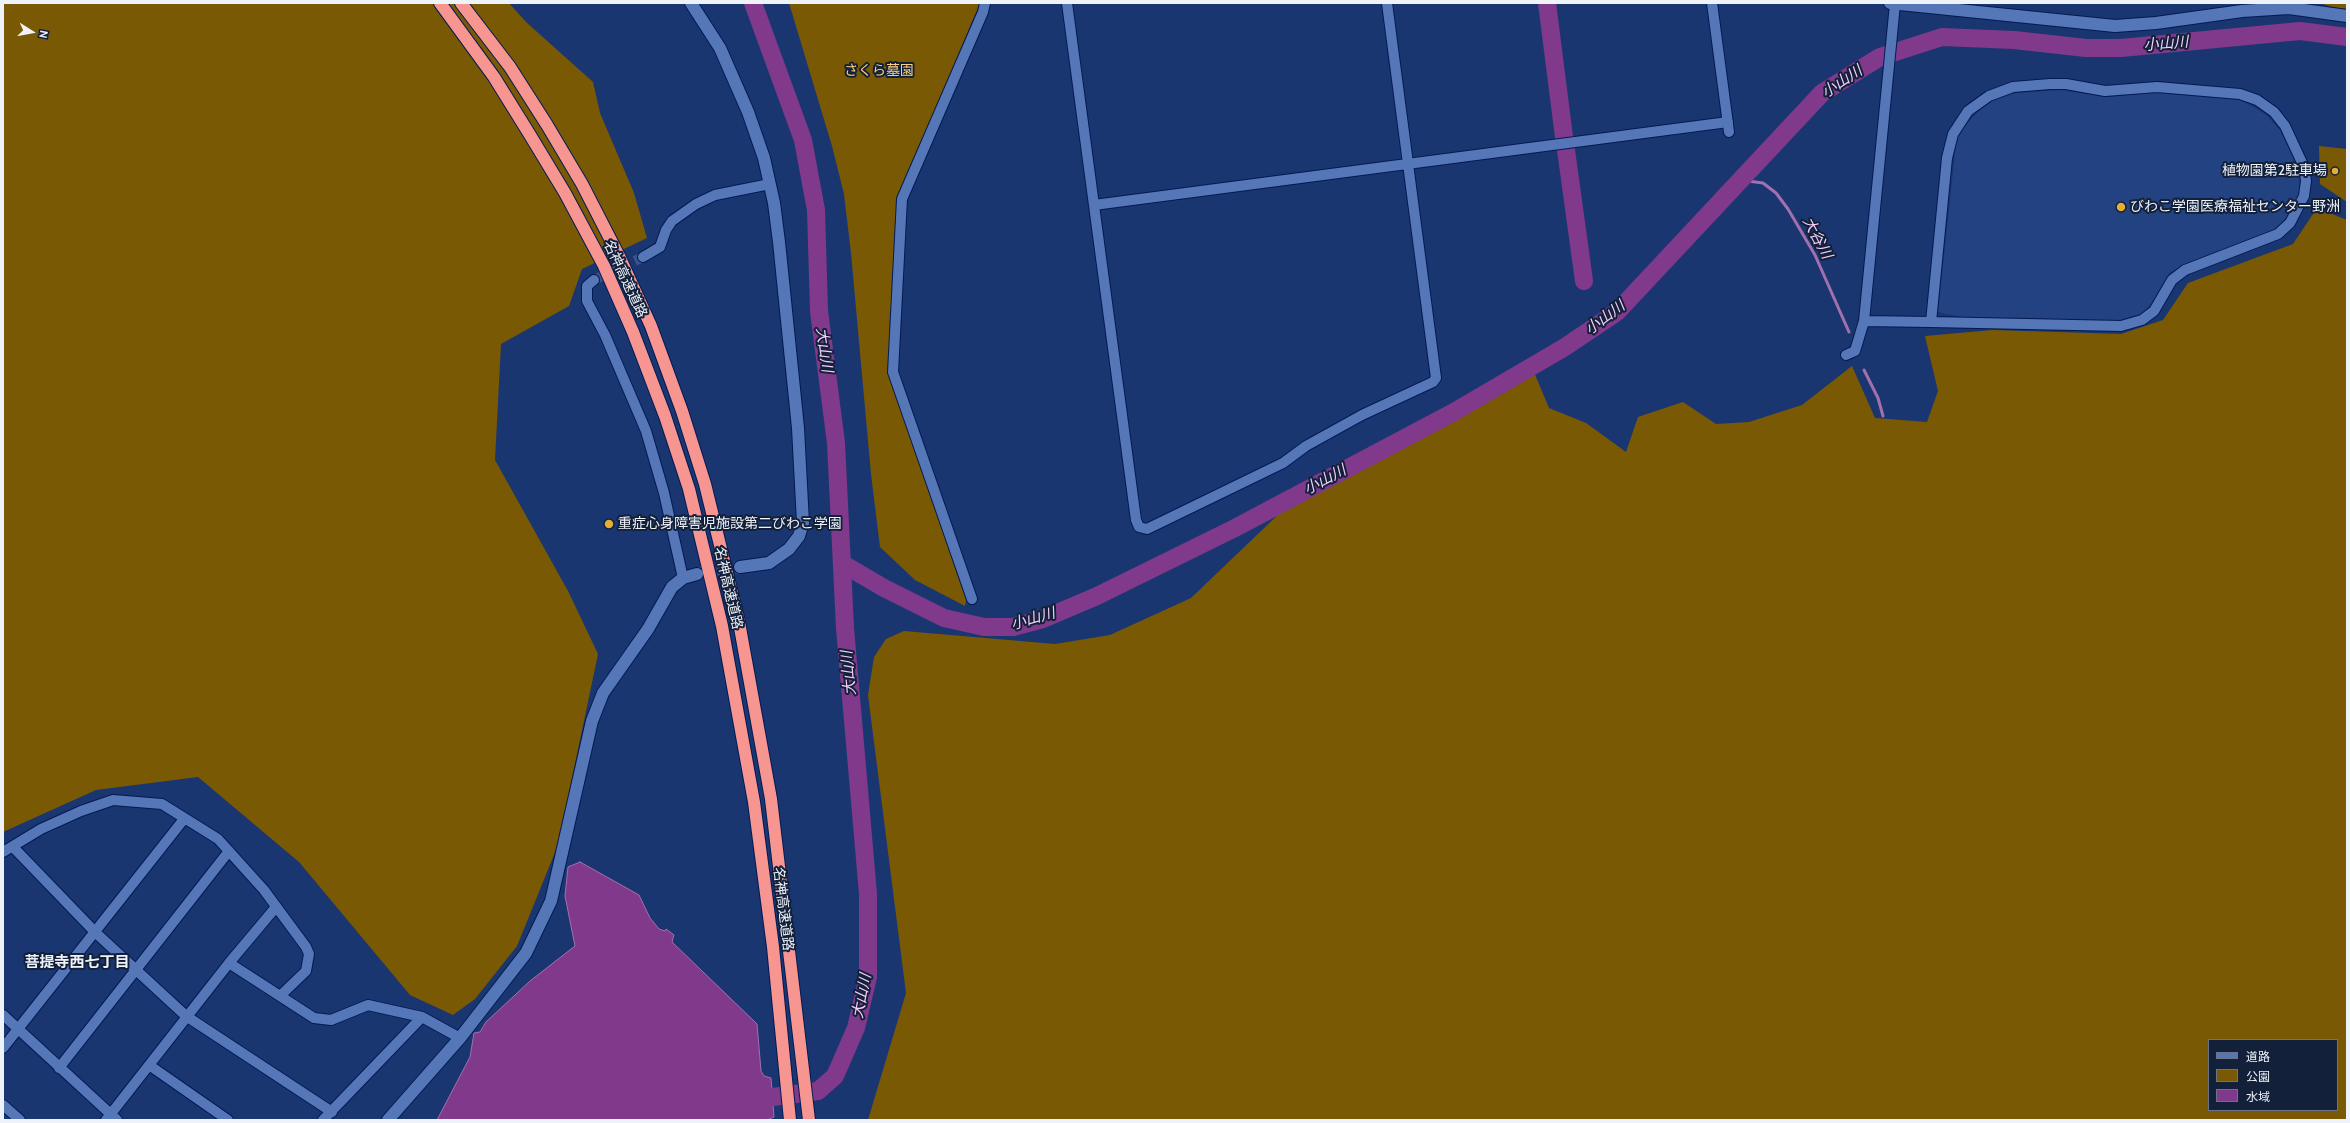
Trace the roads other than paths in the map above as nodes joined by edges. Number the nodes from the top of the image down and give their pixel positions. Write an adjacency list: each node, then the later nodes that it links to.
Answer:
1 (440, 3): 43 (highway, 名神高速道路)
2 (461, 3): 41 (highway, 名神高速道路)
3 (691, 3): 11 (street)
4 (985, 3): 21 (street)
5 (1067, 3): 12 (street)
6 (1387, 3): 10 (street)
7 (1712, 3): 10 (street)
8 (1892, 3): 9 (street); 15 (street)
9 (2347, 16)
10 (1408, 164): 12 (street); 12 (street)
11 (770, 184): 13 (street); 18 (street)
12 (1094, 205)
13 (643, 257)
14 (594, 280): 20 (street)
15 (1864, 321): 16 (street); 17 (street)
16 (1931, 322): 16 (street)
17 (1846, 356)
18 (740, 567)
19 (697, 574): 20 (street)
20 (683, 578): 35 (street)
21 (972, 599)
22 (184, 819): 23 (street); 24 (street); 27 (street)
23 (13, 847): 25 (street); 27 (street)
24 (229, 851): 26 (street); 29 (street)
25 (3, 852)
26 (276, 907): 28 (street); 30 (street)
27 (96, 933): 29 (street); 34 (street)
28 (229, 963): 30 (street); 32 (street)
29 (137, 970): 32 (street); 38 (street)
30 (282, 995): 33 (street)
31 (3, 1015): 34 (street)
32 (186, 1016): 37 (street); 40 (street)
33 (422, 1017): 35 (street); 40 (street)
34 (18, 1030): 36 (street); 38 (street)
35 (460, 1038): 47 (street)
36 (3, 1048)
37 (149, 1065): 42 (street); 45 (street)
38 (59, 1068): 42 (street)
39 (3, 1105): 44 (street)
40 (332, 1112): 46 (street)
41 (808, 1116)
42 (111, 1118)
43 (790, 1118)
44 (20, 1120)
45 (228, 1120)
46 (323, 1120)
47 (388, 1120)

